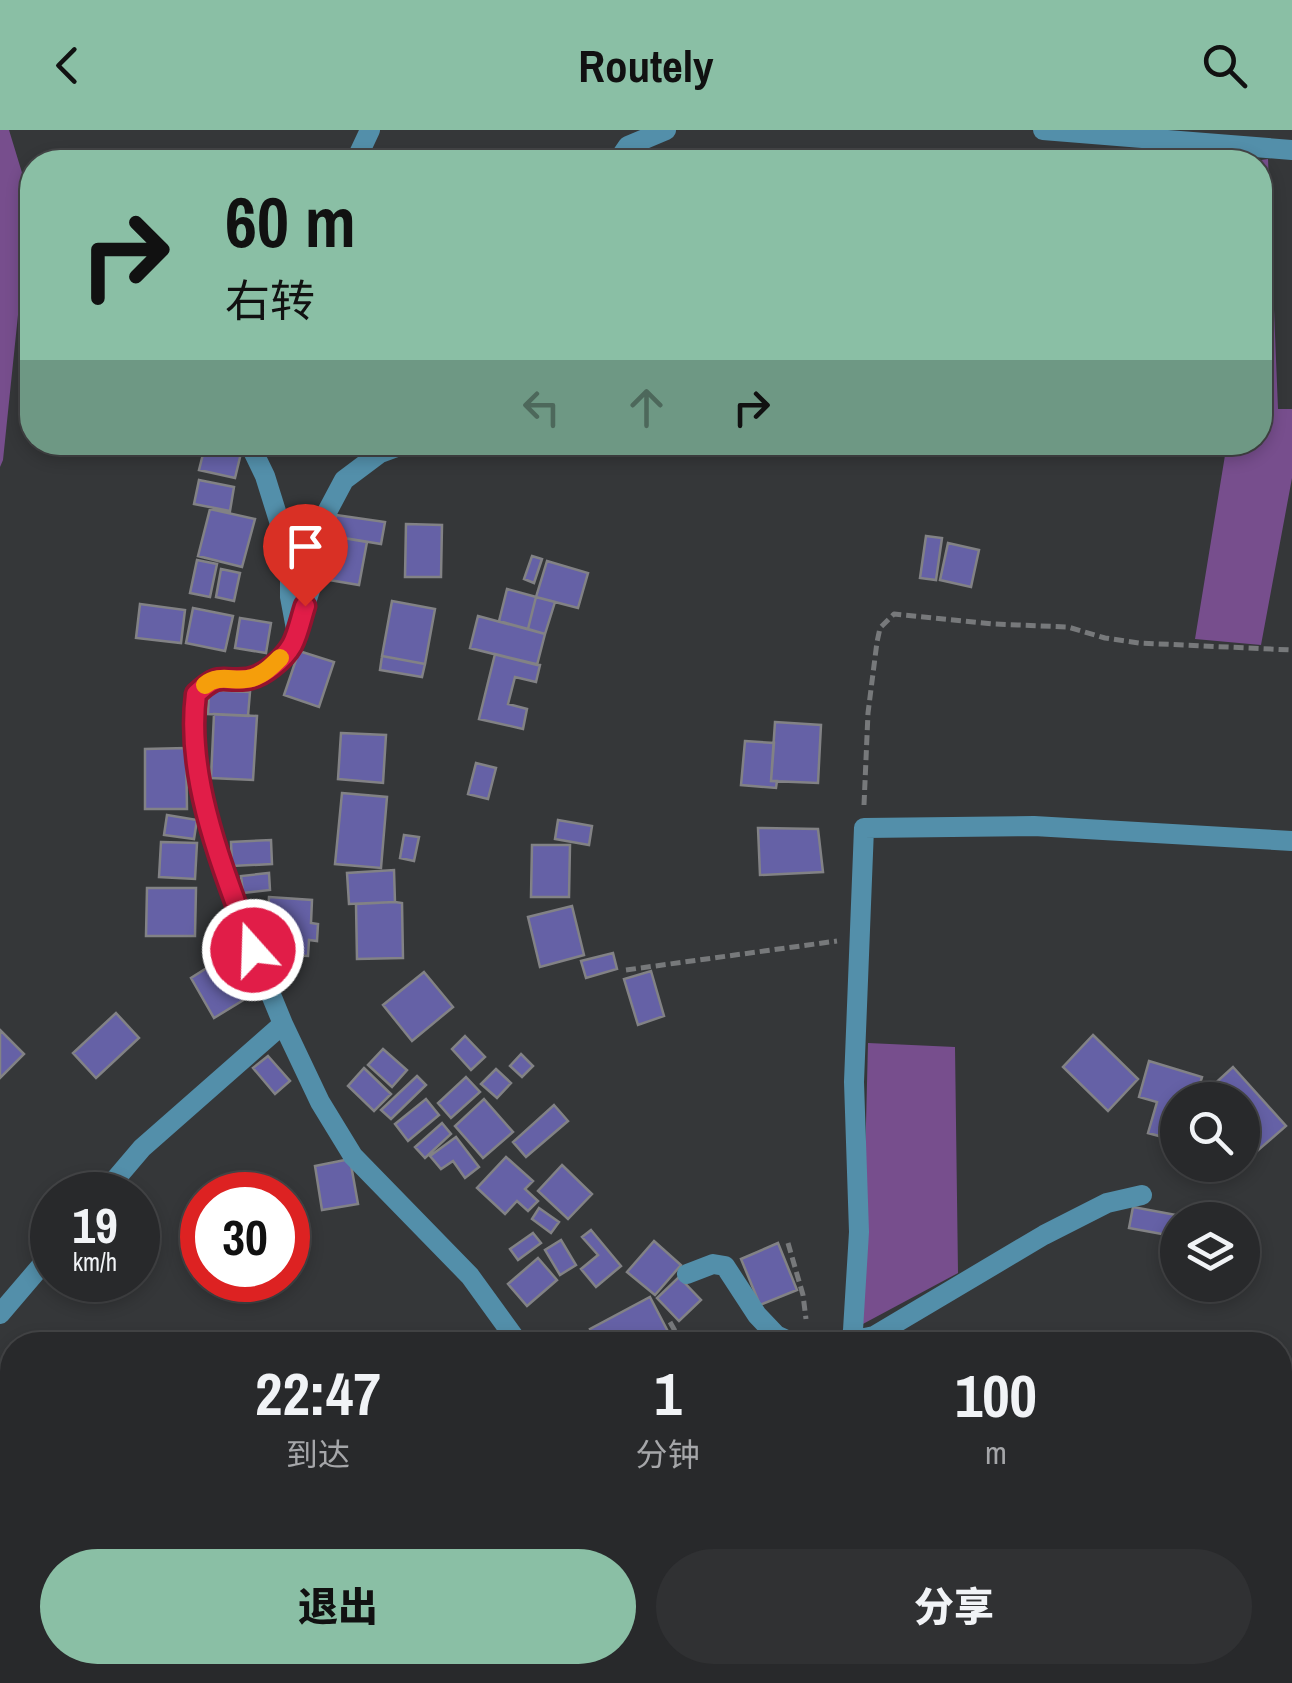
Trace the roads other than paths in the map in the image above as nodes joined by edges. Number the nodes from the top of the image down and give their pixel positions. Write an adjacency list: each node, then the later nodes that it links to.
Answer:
1 (666, 130): 3 (street)
2 (1043, 130): 4 (street)
3 (626, 150)
4 (1292, 150)
5 (255, 455): 7 (street)
6 (377, 455): 7 (street)
7 (296, 631): 9 (street)
8 (1292, 841): 17 (street)
9 (283, 1024): 10 (street); 15 (street)
10 (122, 1172)
11 (1142, 1195): 18 (street)
12 (687, 1274): 16 (street)
13 (30, 1278): 14 (street)
14 (0, 1314)
15 (511, 1332)
16 (773, 1332)
17 (850, 1332)
18 (881, 1332)

